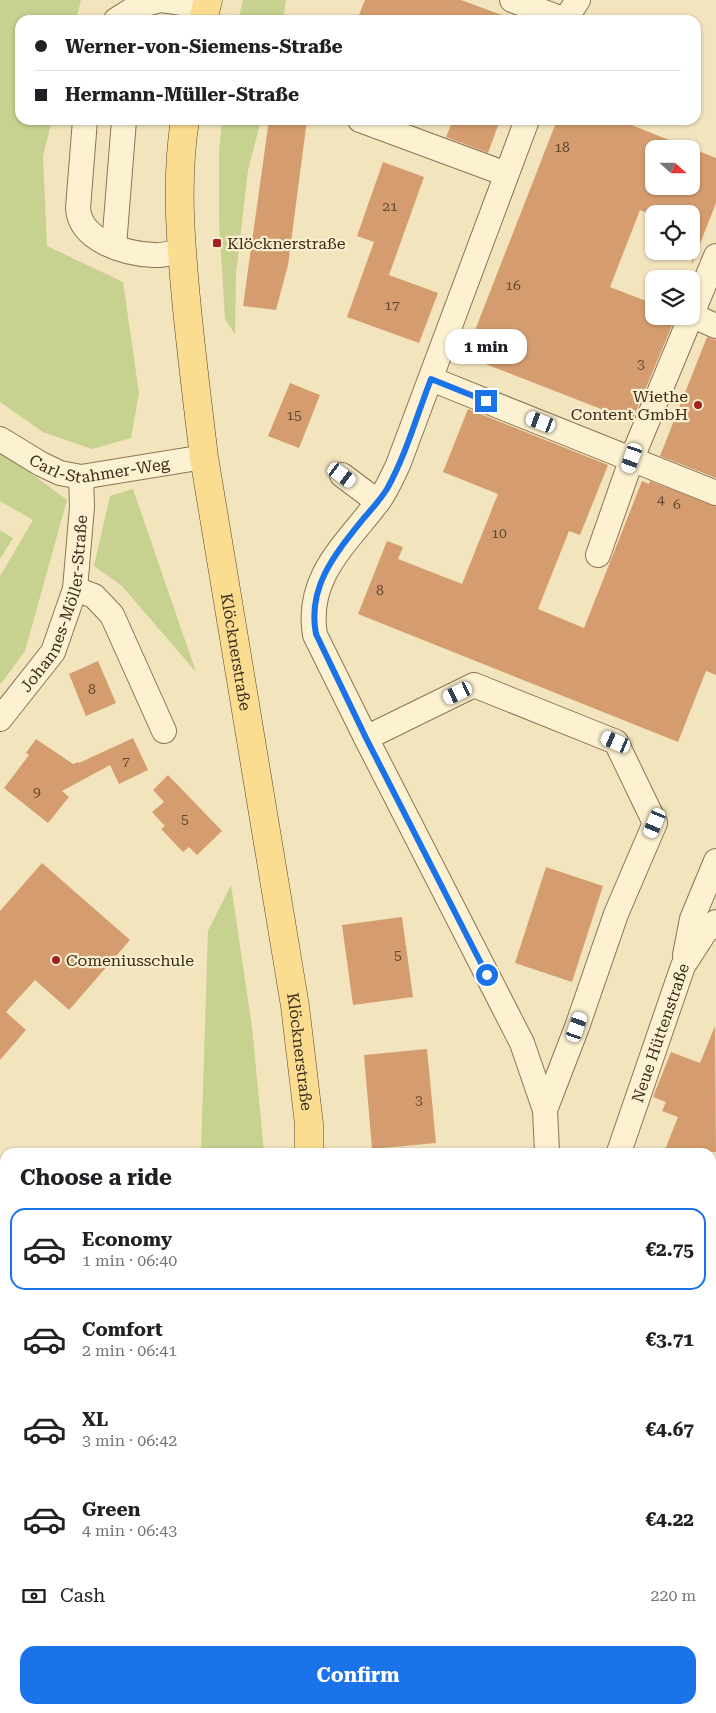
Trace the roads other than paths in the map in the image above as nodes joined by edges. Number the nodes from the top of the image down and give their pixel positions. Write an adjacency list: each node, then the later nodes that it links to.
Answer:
1 (512, 0): 5 (street)
2 (578, 0): 6 (street)
3 (206, 9): 4 (street)
4 (137, 13)
5 (552, 15)
6 (568, 15)
7 (85, 125): 13 (street)
8 (124, 125): 13 (street)
9 (184, 125): 14 (main road, Klöcknerstraße)
10 (374, 125): 12 (street)
11 (525, 125): 12 (street)
12 (506, 174): 20 (street)
13 (114, 246): 14 (street)
14 (182, 251): 22 (main road, Klöcknerstraße)
15 (716, 256): 16 (street)
16 (700, 294)
17 (700, 320): 19 (street)
18 (687, 325): 23 (street)
19 (716, 326)
20 (431, 379): 23 (street); 27 (street)
21 (0, 439): 25 (street, Carl-Stahmer-Weg)
22 (204, 456): 25 (street, Carl-Stahmer-Weg); 37 (main road, Klöcknerstraße)
23 (632, 458): 26 (street); 28 (street)
24 (342, 475): 27 (street)
25 (81, 476): 29 (street, Johannes-Möller-Straße)
26 (716, 493)
27 (378, 502): 32 (street)
28 (598, 555)
29 (75, 589): 30 (street, Johannes-Möller-Straße); 31 (street)
30 (0, 719)
31 (164, 731)
32 (366, 738): 36 (street); 36 (street)
33 (716, 861): 35 (street)
34 (716, 922): 35 (street, Neue Hüttenstraße)
35 (683, 966): 39 (street, Neue Hüttenstraße)
36 (546, 1110): 38 (street)
37 (309, 1148)
38 (547, 1148)
39 (620, 1148)

